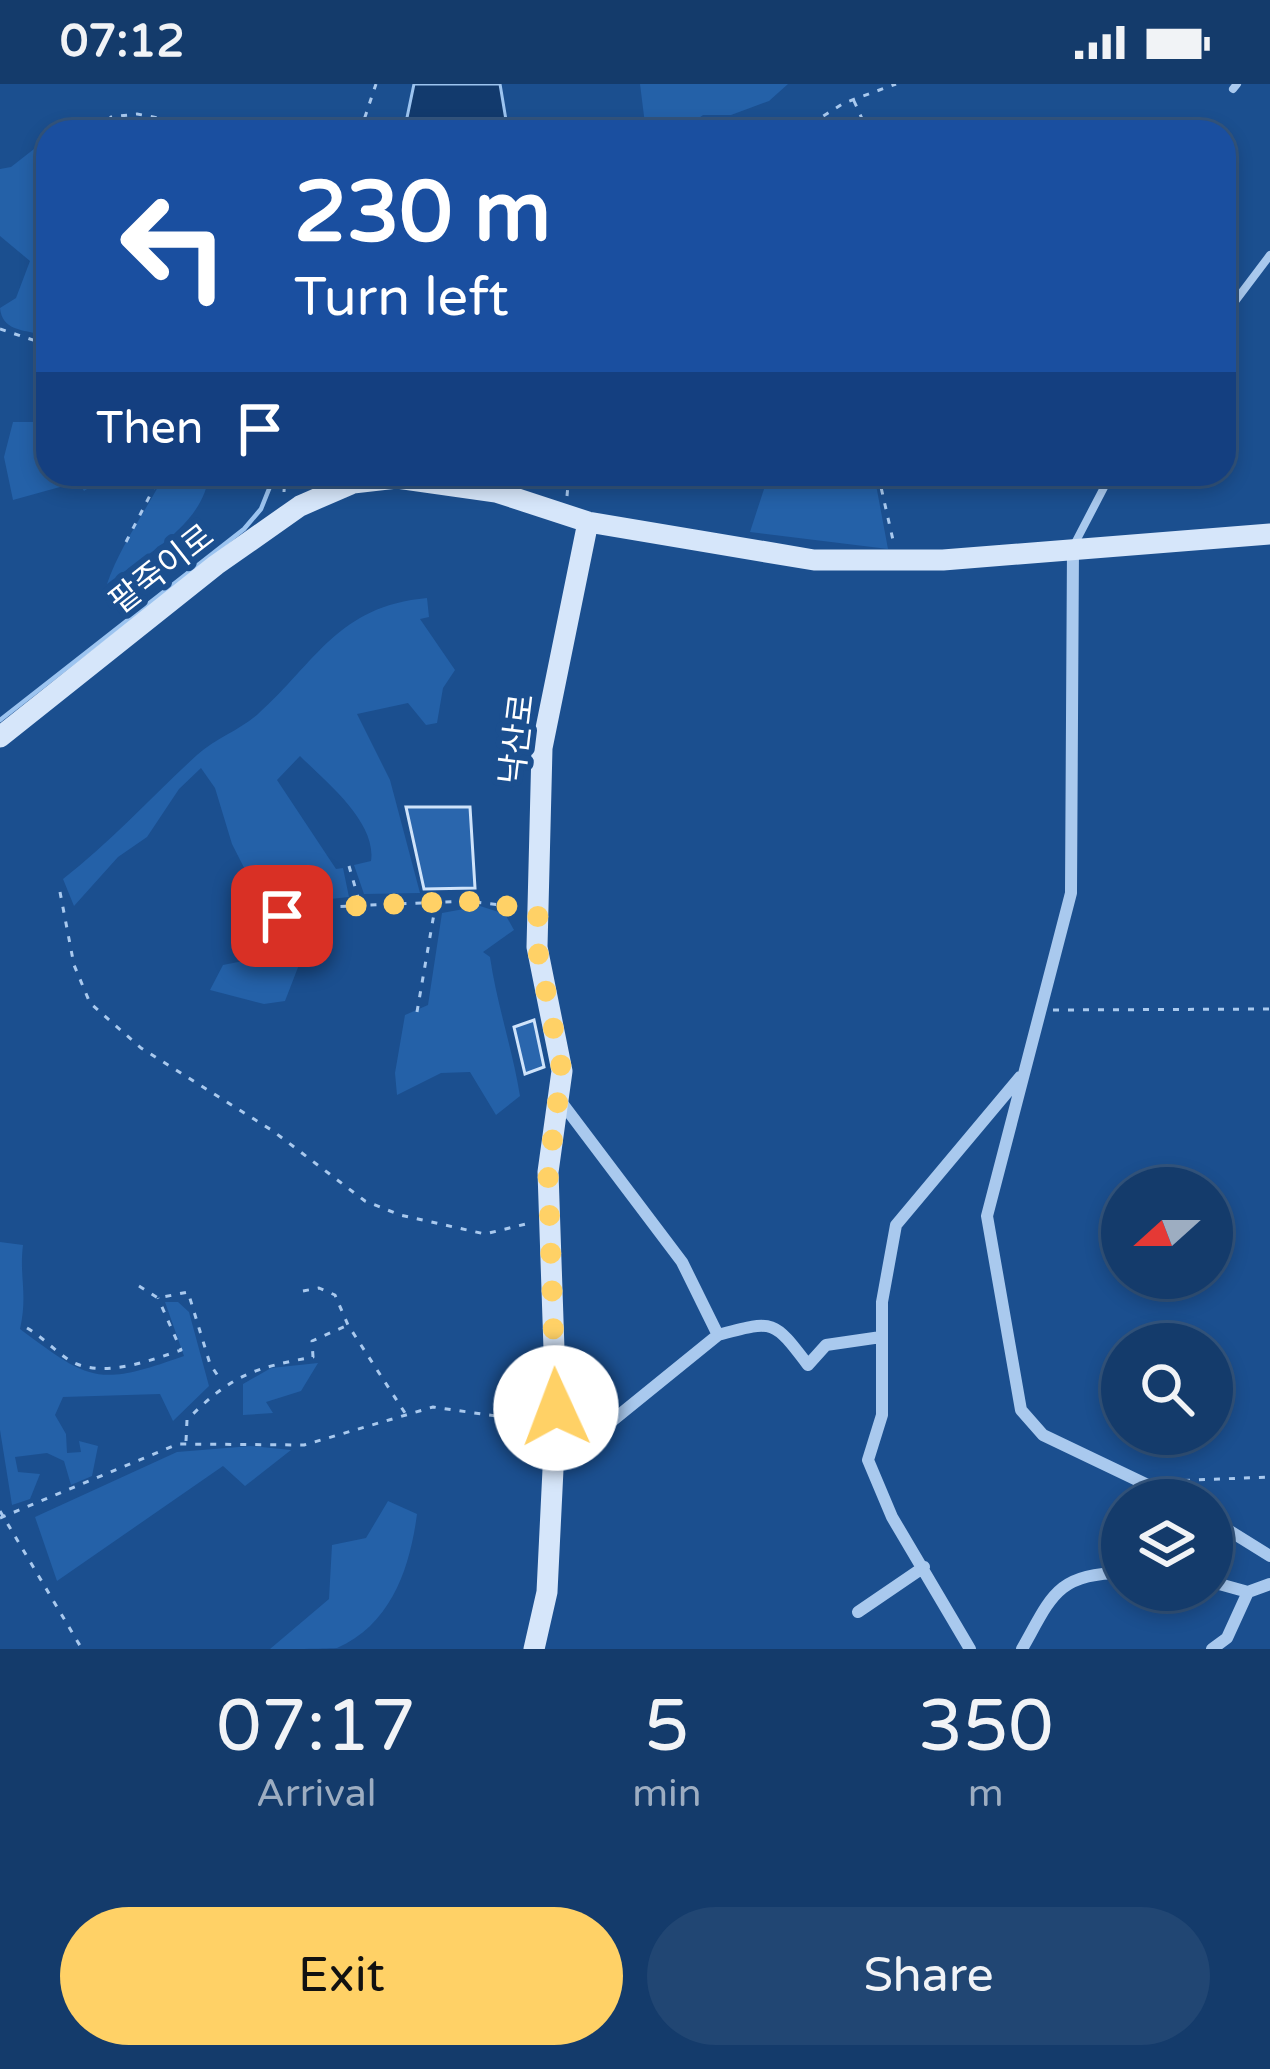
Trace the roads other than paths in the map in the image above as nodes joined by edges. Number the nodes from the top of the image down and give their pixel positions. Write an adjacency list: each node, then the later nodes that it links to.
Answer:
1 (1270, 255): 2 (lane)
2 (1236, 300)
3 (346, 486): 9 (street, 팥죽이로)
4 (454, 486): 6 (street, 팥죽이로)
5 (1105, 486): 8 (lane)
6 (588, 522): 8 (street); 11 (street, 낙산로)
7 (1270, 534): 8 (street)
8 (1073, 547): 10 (street)
9 (0, 737)
10 (1023, 1073): 13 (street); 15 (street)
11 (559, 1099): 12 (street); 14 (street, 낙산로)
12 (718, 1334): 13 (street); 14 (street)
13 (881, 1337): 18 (street)
14 (554, 1419): 24 (street, 낙산로)
15 (1143, 1479)
16 (1233, 1533): 17 (street)
17 (1270, 1556)
18 (924, 1567): 23 (street); 25 (street)
19 (1101, 1576): 26 (street)
20 (1270, 1584): 22 (street)
21 (1233, 1588): 22 (street)
22 (1248, 1592): 27 (street)
23 (858, 1612)
24 (534, 1649)
25 (970, 1649)
26 (1022, 1649)
27 (1212, 1649)

